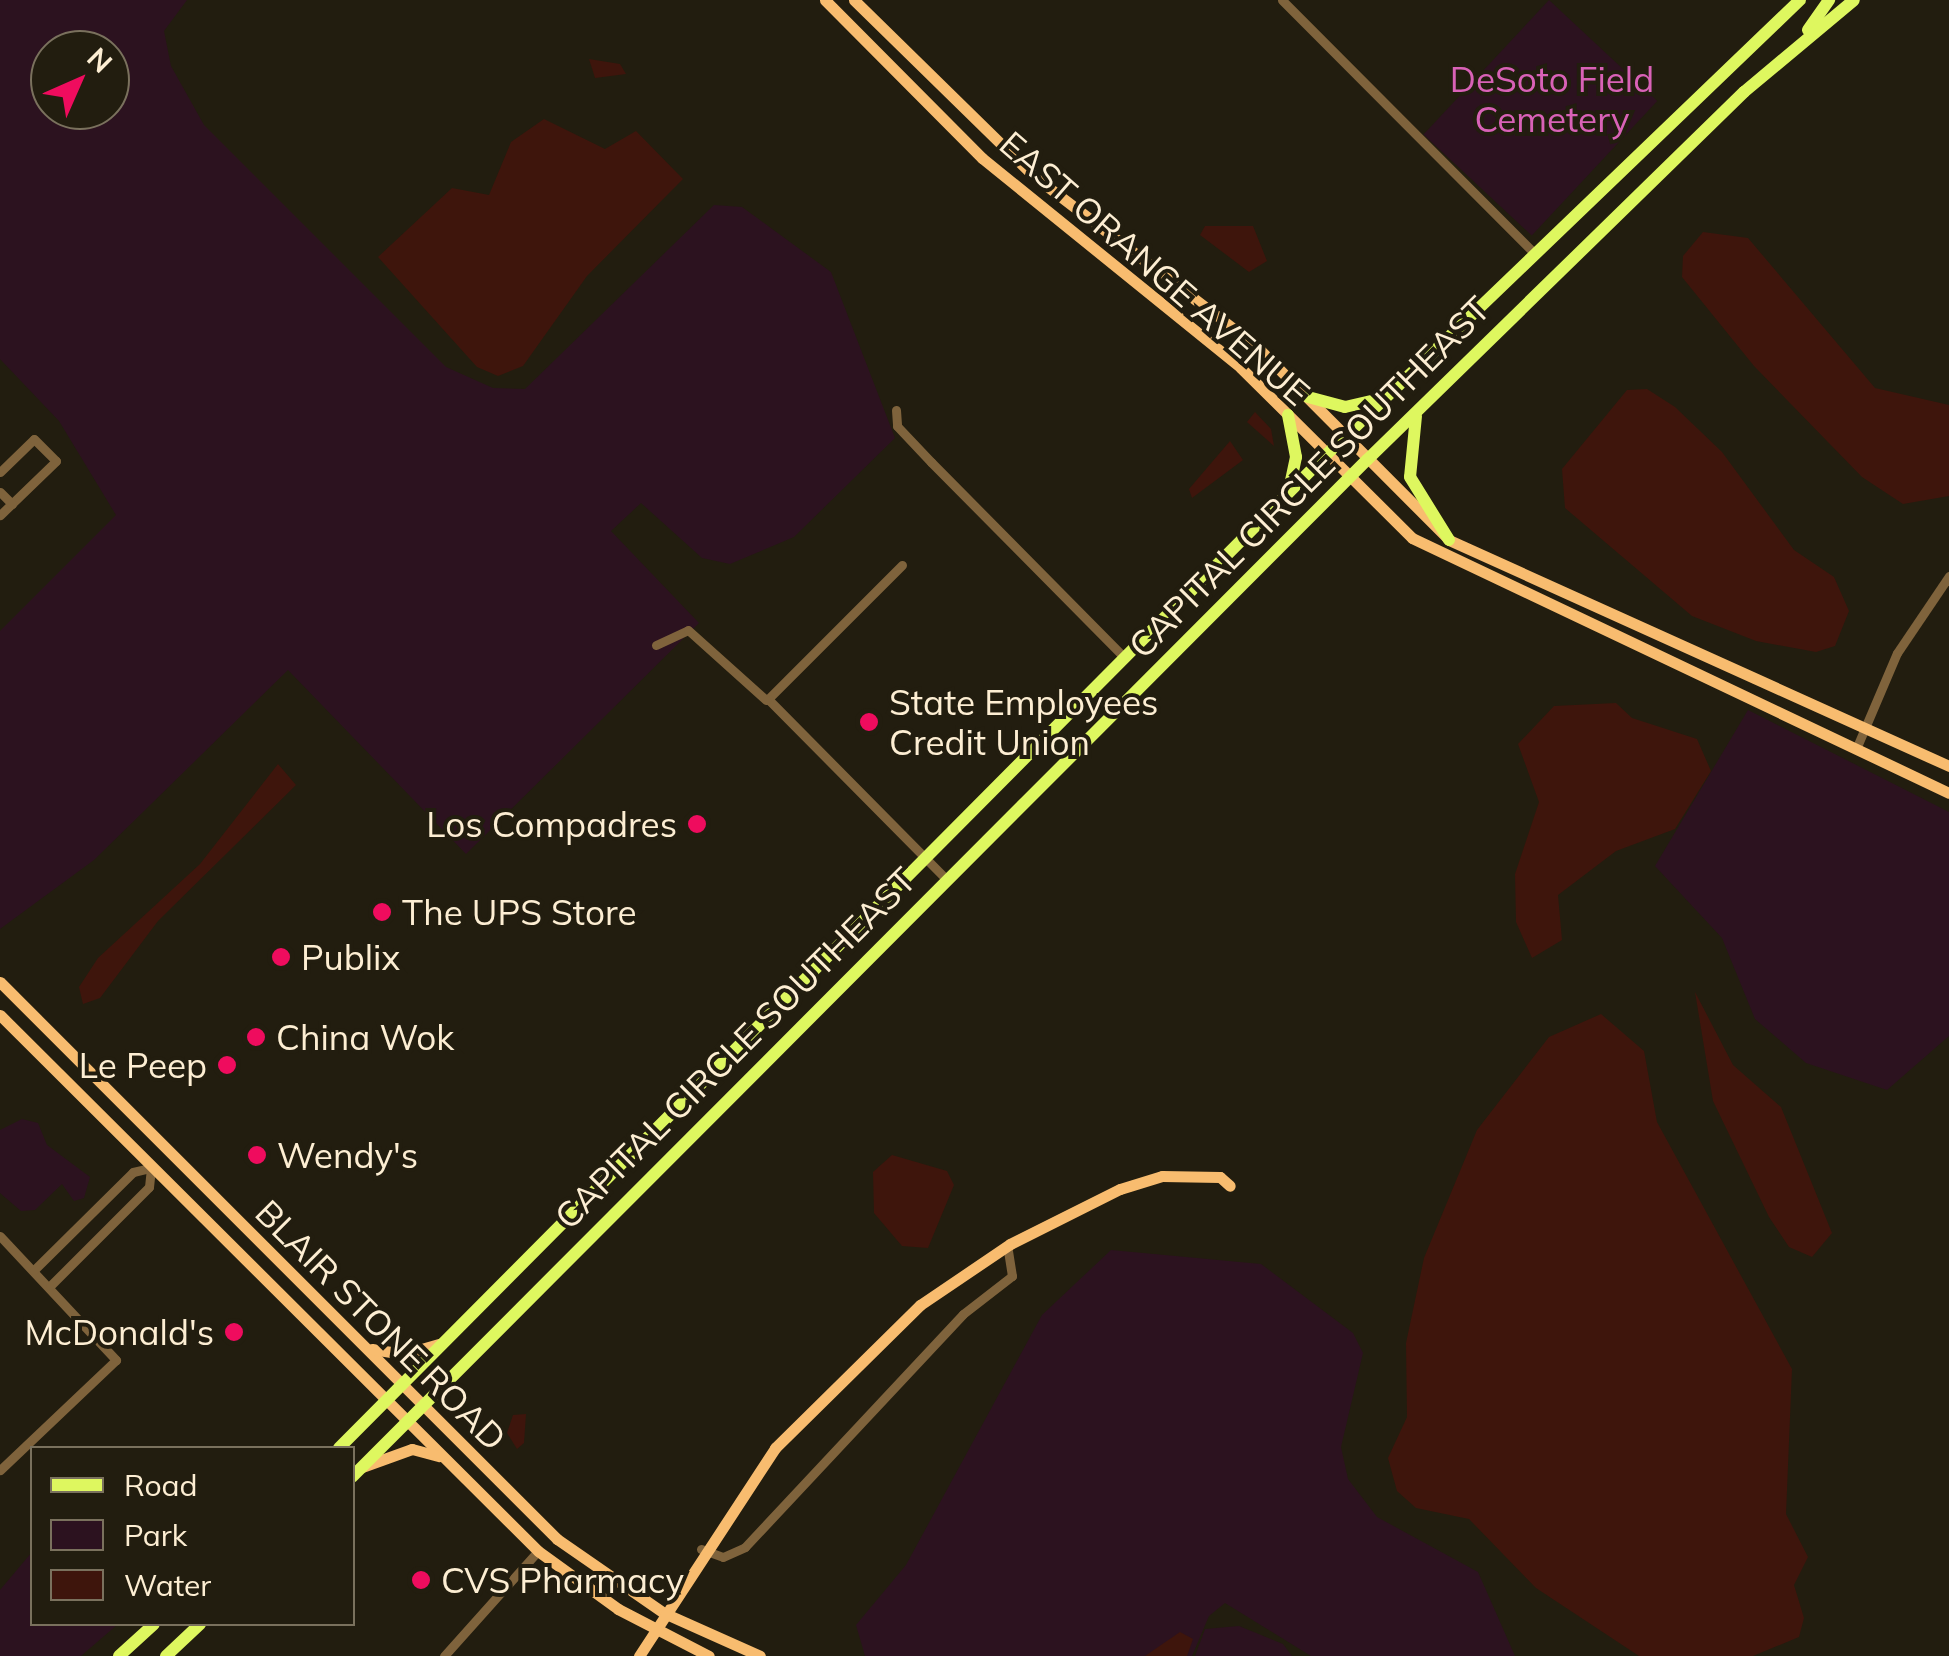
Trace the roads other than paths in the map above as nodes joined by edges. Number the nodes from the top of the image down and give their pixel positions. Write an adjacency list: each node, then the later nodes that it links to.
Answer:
1 (824, 0): 13 (street, EAST ORANGE AVENUE)
2 (854, 0): 9 (street, EAST ORANGE AVENUE)
3 (1282, 0): 8 (street)
4 (1800, 0): 8 (main road, CAPITAL CIRCLE SOUTHEAST)
5 (1829, 0): 7 (main road)
6 (1854, 0): 7 (main road, CAPITAL CIRCLE SOUTHEAST)
7 (1804, 37): 12 (main road, CAPITAL CIRCLE SOUTHEAST)
8 (1534, 252): 10 (main road, CAPITAL CIRCLE SOUTHEAST)
9 (1308, 397): 10 (main road); 14 (street, EAST ORANGE AVENUE)
10 (1386, 397): 14 (main road, CAPITAL CIRCLE SOUTHEAST)
11 (896, 410): 27 (street)
12 (1418, 411): 16 (main road, CAPITAL CIRCLE SOUTHEAST); 23 (main road)
13 (1288, 415): 15 (street, EAST ORANGE AVENUE); 19 (main road)
14 (1346, 436): 15 (main road, CAPITAL CIRCLE SOUTHEAST); 16 (street, EAST ORANGE AVENUE)
15 (1326, 455): 18 (street, EAST ORANGE AVENUE); 19 (main road, CAPITAL CIRCLE SOUTHEAST)
16 (1367, 460): 18 (main road, CAPITAL CIRCLE SOUTHEAST); 23 (street, EAST ORANGE AVENUE)
17 (0, 472): 21 (street)
18 (1349, 478): 30 (street, EAST ORANGE AVENUE); 34 (main road, CAPITAL CIRCLE SOUTHEAST)
19 (1289, 491): 27 (main road, CAPITAL CIRCLE SOUTHEAST)
20 (0, 492): 21 (street)
21 (12, 504): 22 (street)
22 (0, 515)
23 (1449, 540): 29 (street, EAST ORANGE AVENUE)
24 (902, 565): 28 (street)
25 (1949, 576): 29 (street)
26 (656, 645): 28 (street)
27 (1123, 656): 33 (main road, CAPITAL CIRCLE SOUTHEAST)
28 (767, 700): 33 (street)
29 (1862, 730): 30 (street); 31 (street, EAST ORANGE AVENUE)
30 (1856, 748): 32 (street, EAST ORANGE AVENUE)
31 (1949, 766)
32 (1949, 793)
33 (923, 856): 34 (street); 46 (main road, CAPITAL CIRCLE SOUTHEAST)
34 (945, 878): 50 (main road, CAPITAL CIRCLE SOUTHEAST)
35 (0, 982): 37 (street, BLAIR STONE ROAD)
36 (0, 1015): 38 (street, BLAIR STONE ROAD)
37 (168, 1152): 38 (street); 47 (street, BLAIR STONE ROAD)
38 (151, 1168): 40 (street); 42 (street); 49 (street, BLAIR STONE ROAD)
39 (1230, 1186): 43 (street)
40 (81, 1224): 42 (street); 44 (street)
41 (0, 1236): 44 (street)
42 (97, 1239): 45 (street)
43 (1006, 1246): 56 (street); 56 (street)
44 (34, 1270): 45 (street)
45 (50, 1286): 54 (street)
46 (444, 1342): 47 (street); 48 (main road, CAPITAL CIRCLE SOUTHEAST)
47 (369, 1348): 48 (street, BLAIR STONE ROAD)
48 (405, 1383): 49 (main road, CAPITAL CIRCLE SOUTHEAST); 50 (street, BLAIR STONE ROAD)
49 (388, 1400): 51 (street, BLAIR STONE ROAD); 52 (main road, CAPITAL CIRCLE SOUTHEAST)
50 (426, 1406): 51 (main road, CAPITAL CIRCLE SOUTHEAST); 58 (street, BLAIR STONE ROAD)
51 (410, 1422): 53 (street, BLAIR STONE ROAD); 55 (main road, CAPITAL CIRCLE SOUTHEAST)
52 (341, 1446)
53 (448, 1460): 55 (street); 57 (street, BLAIR STONE ROAD)
54 (0, 1470)
55 (357, 1472)
56 (701, 1549): 59 (street)
57 (538, 1551): 58 (street); 62 (street, BLAIR STONE ROAD); 65 (street)
58 (577, 1554): 59 (street, BLAIR STONE ROAD)
59 (664, 1613): 62 (street); 68 (street, BLAIR STONE ROAD)
60 (152, 1626): 63 (main road)
61 (198, 1626): 64 (main road)
62 (654, 1630): 66 (street); 67 (street, BLAIR STONE ROAD)
63 (119, 1656)
64 (166, 1656)
65 (444, 1656)
66 (638, 1656)
67 (709, 1656)
68 (760, 1656)

